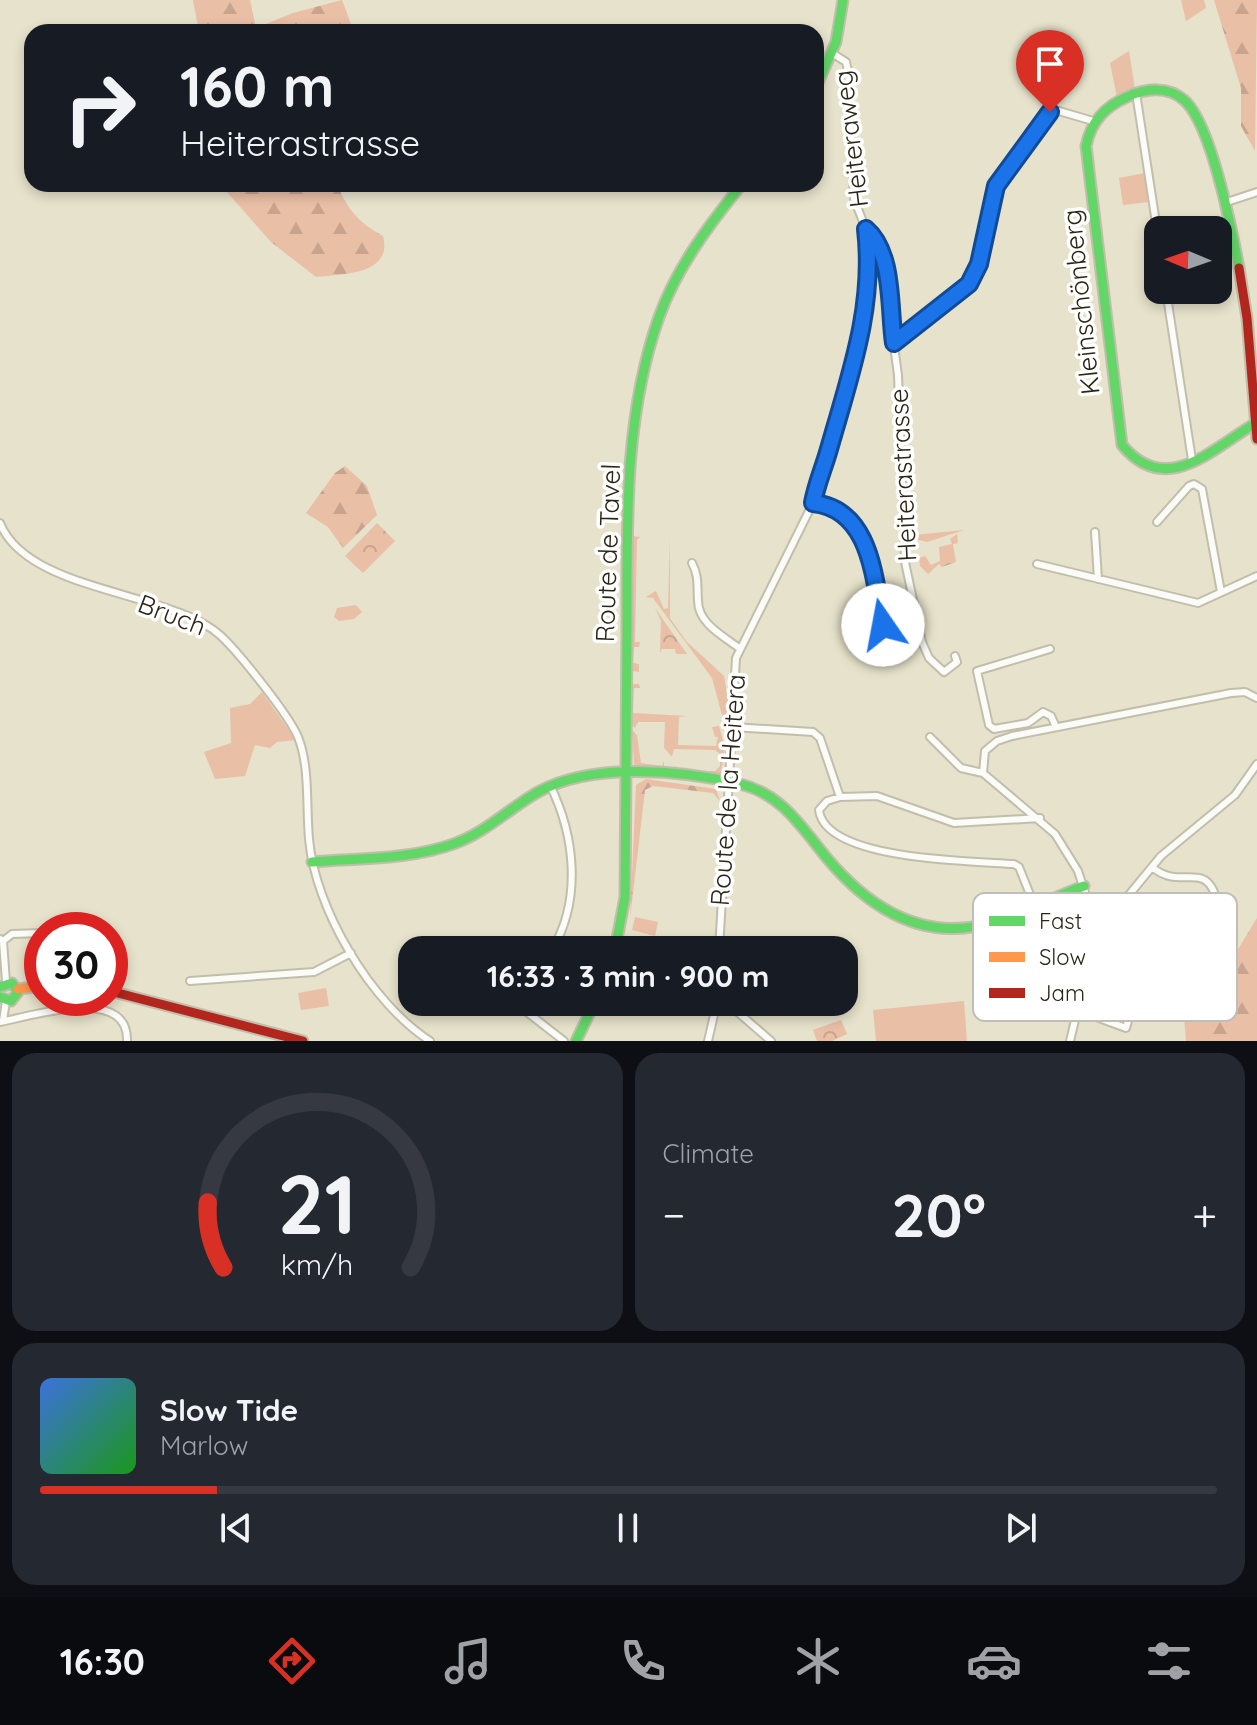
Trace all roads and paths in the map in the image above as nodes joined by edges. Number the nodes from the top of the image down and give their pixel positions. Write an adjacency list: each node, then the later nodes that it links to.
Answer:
1 (843, 0): 2 (street)
2 (832, 53): 3 (street); 10 (street, Heiteraweg)
3 (824, 70)
4 (1136, 93): 5 (street); 8 (street); 9 (street)
5 (1093, 121): 13 (street); 16 (street, Kleinschönberg)
6 (736, 192): 37 (street, Route de Tavel)
7 (1257, 192): 8 (street)
8 (1224, 203): 12 (street)
9 (1155, 216)
10 (866, 229): 13 (street, Heiterastrasse); 17 (street, Heiterastrasse)
11 (1168, 304): 16 (street)
12 (1252, 318): 14 (street)
13 (894, 343): 30 (street, Heiterastrasse)
14 (1254, 424): 15 (street); 16 (street, Kleinschönberg)
15 (1257, 439)
16 (1192, 460)
17 (813, 503): 28 (street, Route de la Heitera); 31 (street)
18 (1157, 522): 27 (street)
19 (0, 524): 22 (street)
20 (1095, 532): 26 (street)
21 (0, 540): 22 (street, Bruch)
22 (8, 542): 43 (street, Bruch)
23 (692, 563): 28 (street)
24 (1037, 564): 26 (street)
25 (1257, 576): 27 (street)
26 (1098, 579): 27 (street)
27 (1221, 592)
28 (739, 648): 33 (street, Route de la Heitera)
29 (1050, 649): 34 (street)
30 (955, 656)
31 (888, 662)
32 (1257, 698): 34 (street)
33 (732, 727): 39 (street, Route de la Heitera); 41 (street)
34 (1056, 727): 38 (street)
35 (930, 737): 38 (street)
36 (1257, 764): 44 (street)
37 (626, 773): 39 (street); 40 (street); 54 (street, Route de Tavel)
38 (983, 773): 42 (street)
39 (728, 783): 51 (street); 55 (street, Route de la Heitera)
40 (549, 784): 43 (street); 53 (street)
41 (840, 797): 42 (street); 46 (street)
42 (1040, 818): 45 (street)
43 (312, 862): 57 (street, Bruch)
44 (1152, 867): 49 (street); 50 (street)
45 (1084, 886): 47 (street); 48 (street)
46 (1029, 893)
47 (1068, 893)
48 (1086, 893)
49 (1131, 893)
50 (1214, 893)
51 (973, 927)
52 (24, 934): 56 (street)
53 (558, 936)
54 (618, 936)
55 (720, 936)
56 (2, 940): 59 (street)
57 (351, 953): 58 (street); 75 (street, Bruch)
58 (190, 981)
59 (3, 984): 61 (street)
60 (24, 988): 61 (street)
61 (18, 989): 63 (street)
62 (128, 996): 74 (street)
63 (7, 999): 68 (street); 72 (street)
64 (532, 1016): 76 (street)
65 (588, 1016): 77 (street)
66 (714, 1016): 78 (street)
67 (742, 1016): 79 (street)
68 (20, 1019): 72 (street); 73 (street)
69 (1075, 1021): 80 (street)
70 (1107, 1021): 71 (street)
71 (1128, 1021)
72 (1, 1022)
73 (127, 1041)
74 (303, 1041)
75 (430, 1041)
76 (564, 1041)
77 (576, 1041)
78 (708, 1041)
79 (771, 1041)
80 (1070, 1041)

